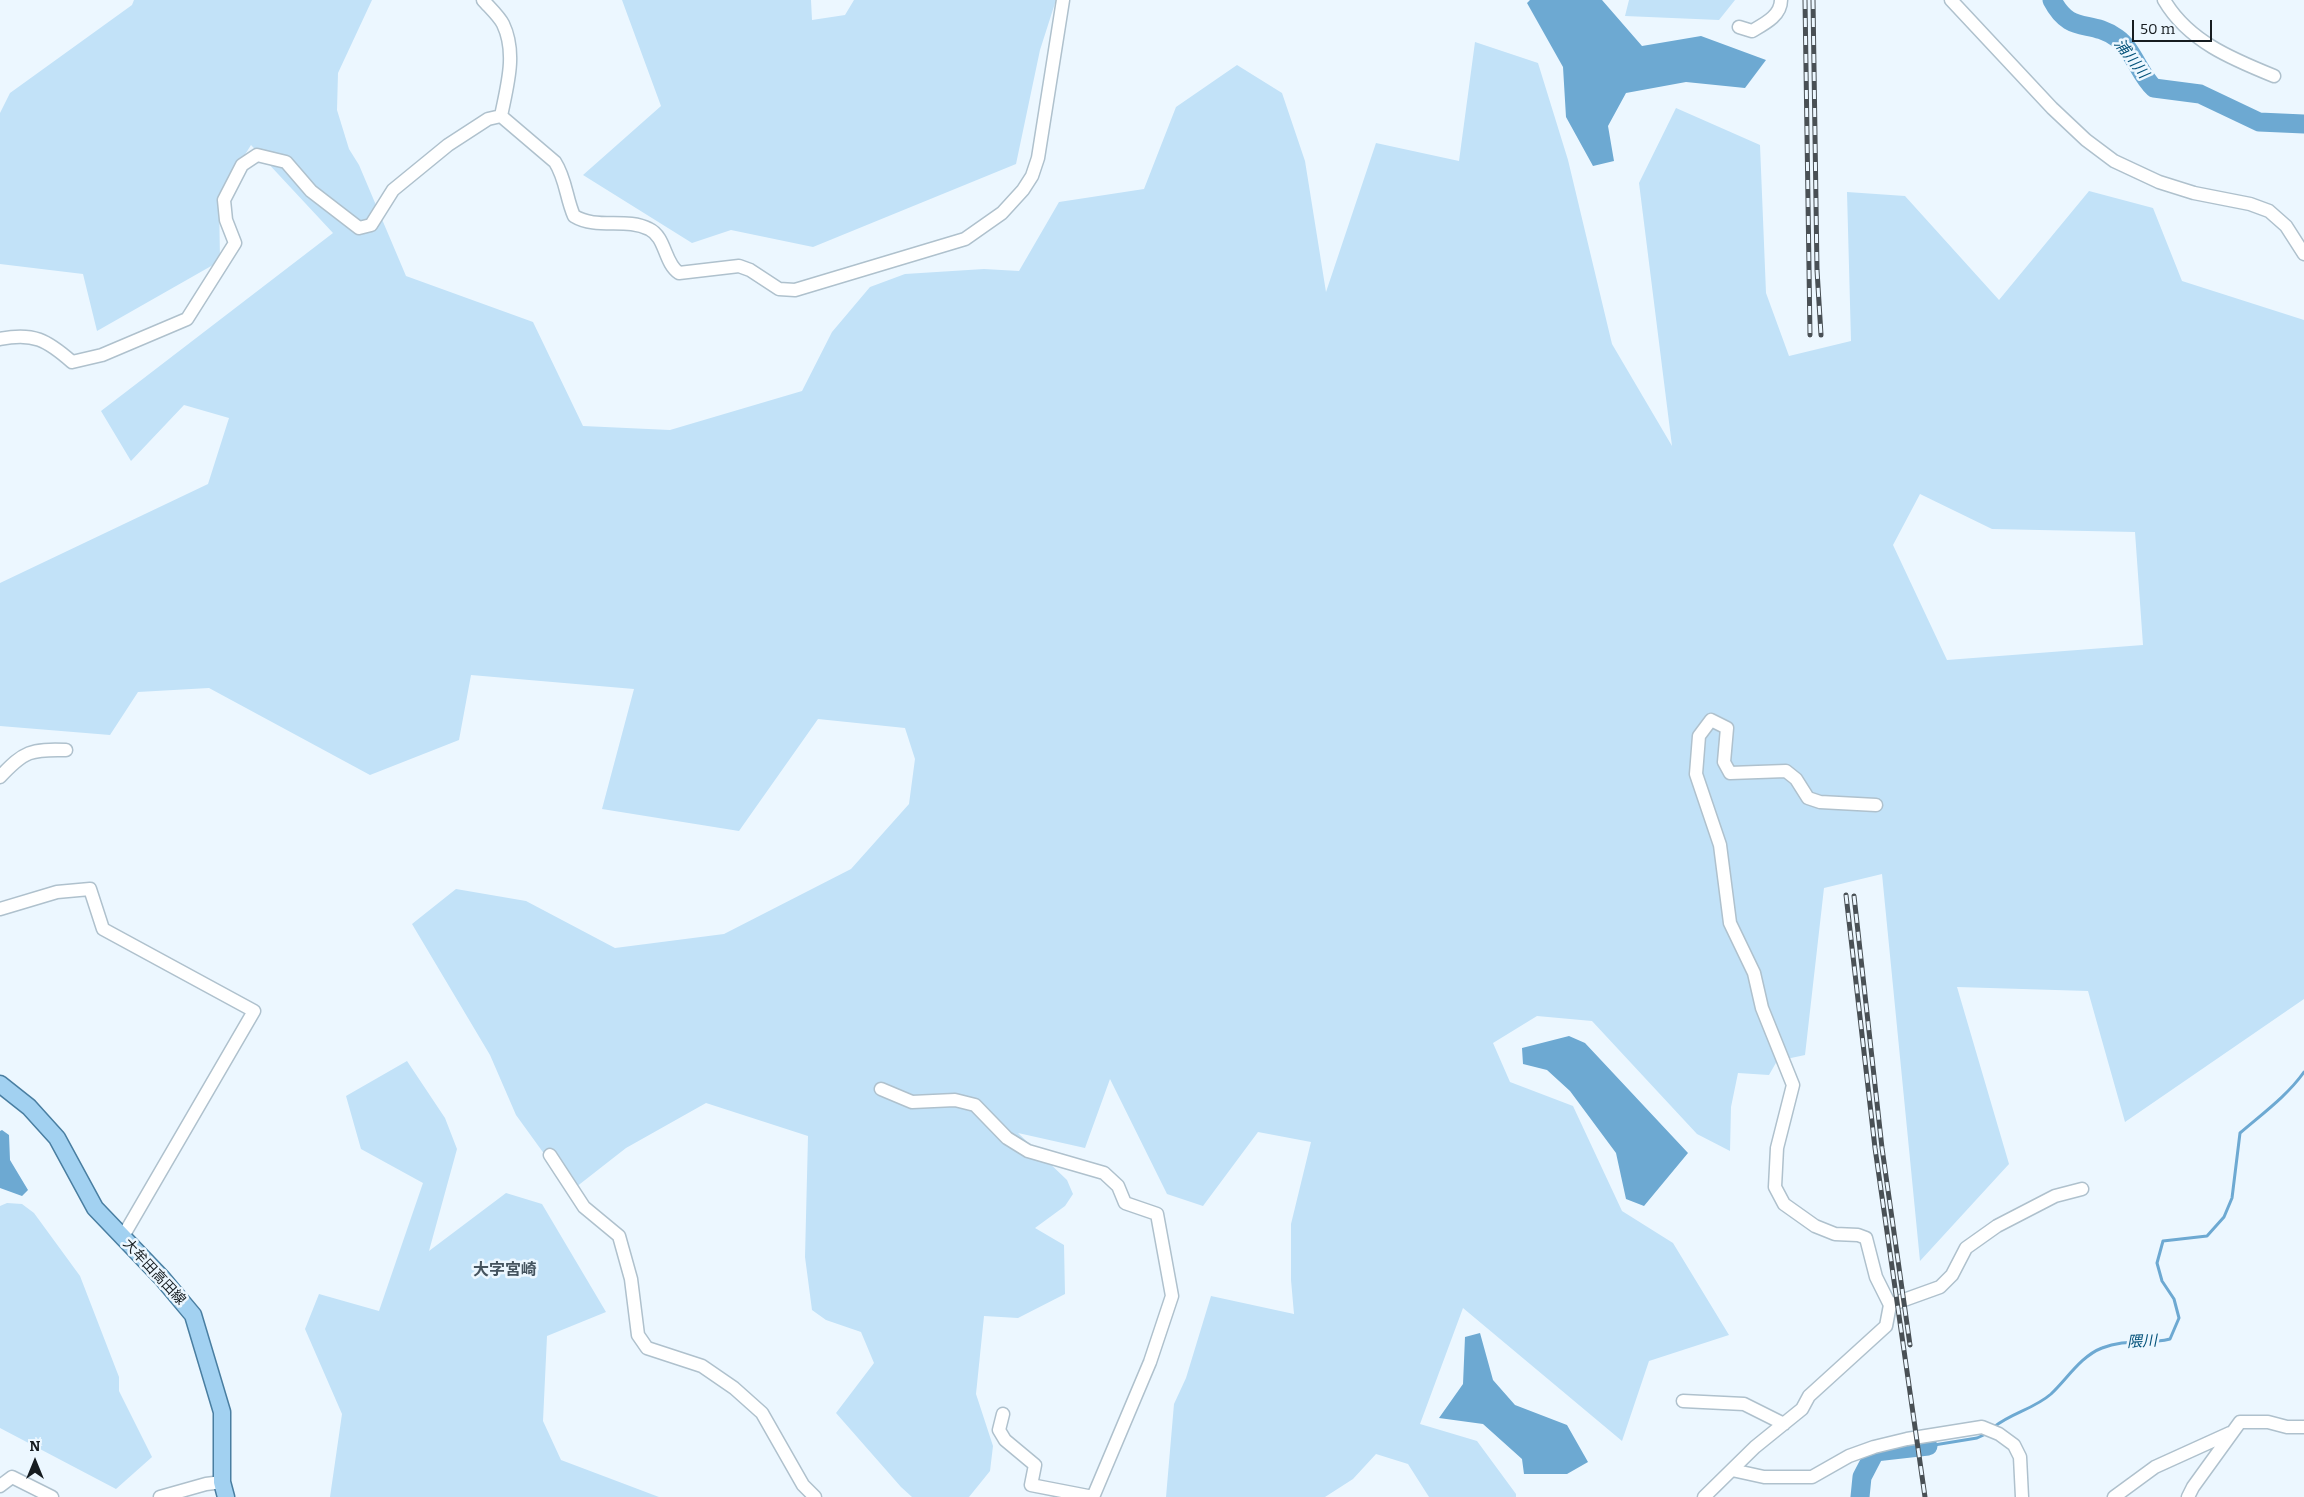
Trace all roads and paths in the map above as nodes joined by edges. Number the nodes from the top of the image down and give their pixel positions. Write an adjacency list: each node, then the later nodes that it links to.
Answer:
1 (483, 0): 8 (street)
2 (1063, 0): 8 (street)
3 (1781, 0): 6 (street)
4 (1951, 0): 9 (street)
5 (2164, 0): 7 (street)
6 (1739, 27)
7 (2274, 76)
8 (501, 116): 10 (street)
9 (2304, 254)
10 (0, 339)
11 (66, 750): 12 (street)
12 (0, 777)
13 (1876, 805): 20 (street)
14 (0, 909): 19 (street)
15 (0, 1084): 19 (main road, 大牟田高田線)
16 (881, 1089): 32 (street)
17 (550, 1155): 31 (street)
18 (2082, 1189): 20 (street)
19 (122, 1238): 28 (main road, 大牟田高田線)
20 (1890, 1305): 23 (street)
21 (1684, 1401): 23 (street)
22 (1003, 1414): 32 (street)
23 (1784, 1424): 26 (street)
24 (2304, 1426): 25 (street)
25 (2232, 1432): 35 (street); 36 (street)
26 (1732, 1470): 33 (street); 34 (street)
27 (0, 1486): 29 (street)
28 (224, 1490): 30 (street)
29 (52, 1497)
30 (160, 1497)
31 (815, 1497)
32 (1093, 1497)
33 (1704, 1497)
34 (2022, 1497)
35 (2114, 1497)
36 (2188, 1497)

